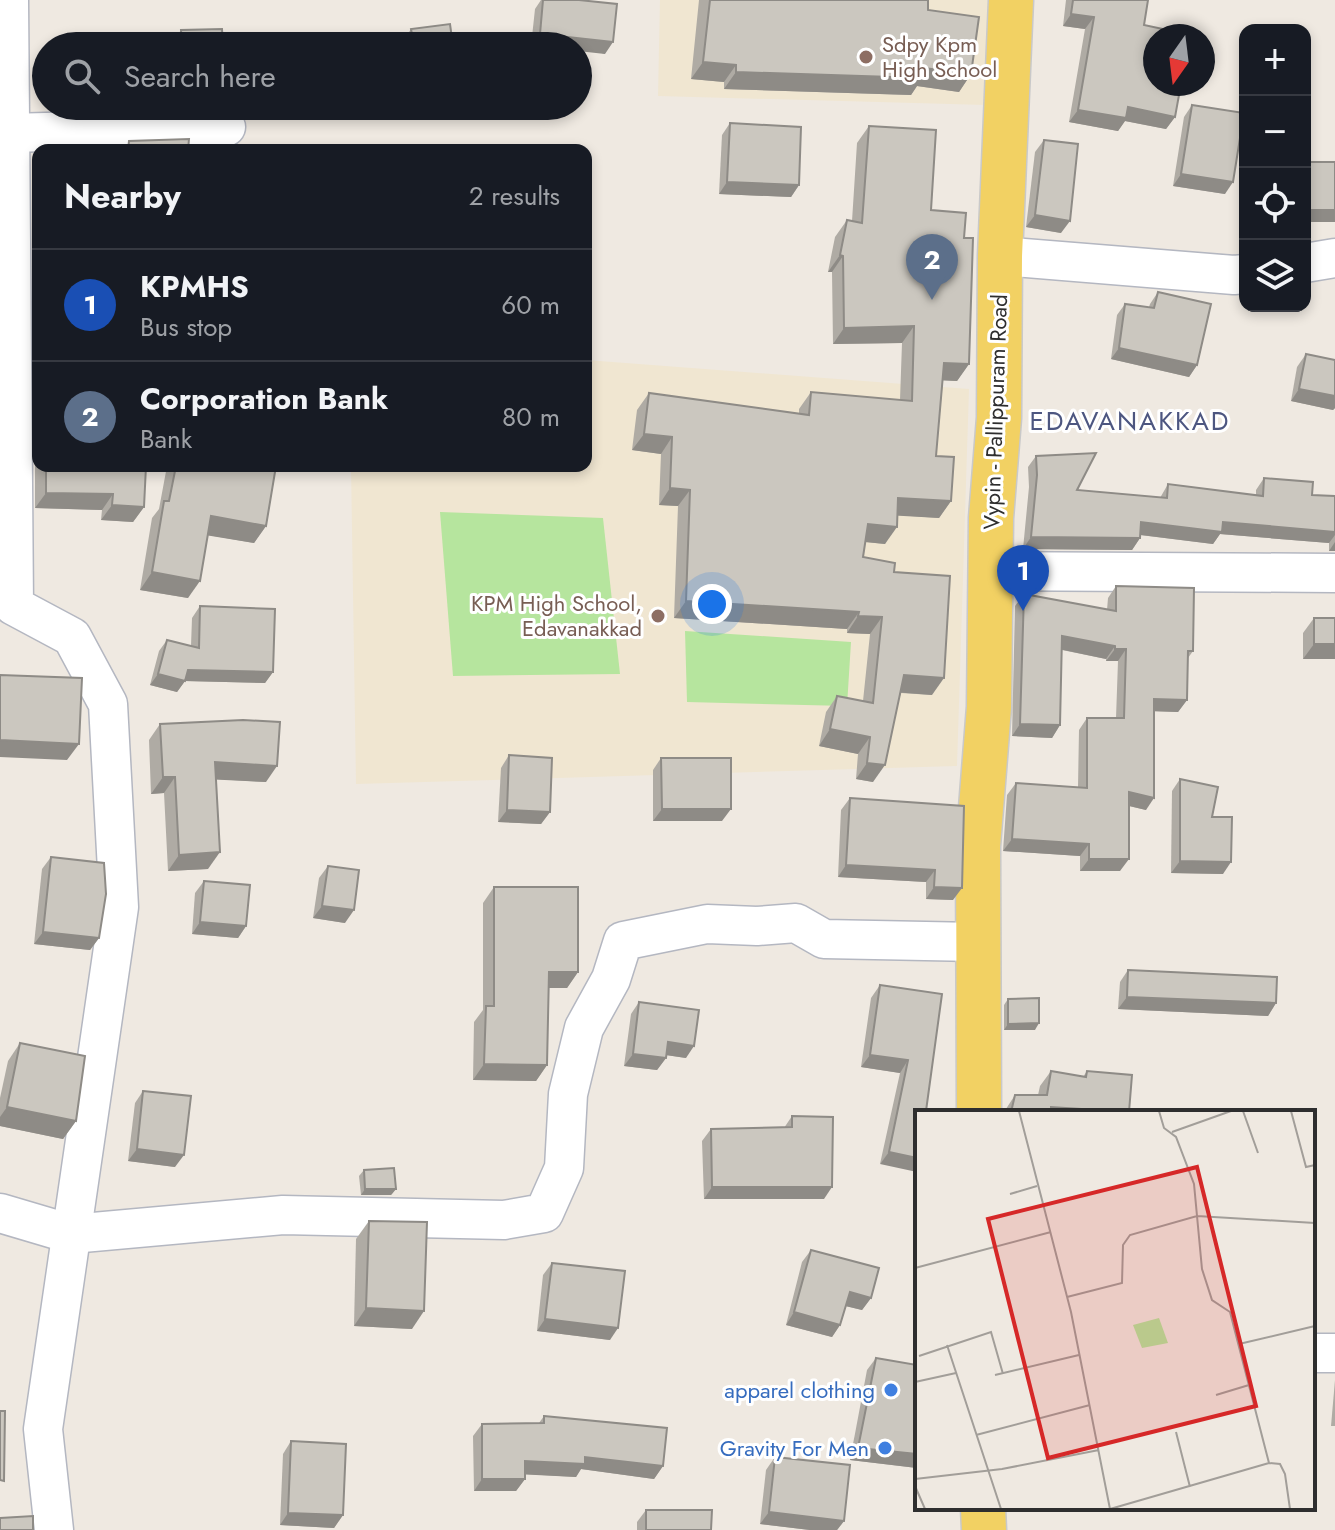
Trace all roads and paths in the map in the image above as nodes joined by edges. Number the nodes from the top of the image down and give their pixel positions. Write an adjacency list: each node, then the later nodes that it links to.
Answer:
1 (9, 0): 4 (street)
2 (1011, 0): 5 (main road, Vypin - Pallippuram Road)
3 (226, 127): 4 (street)
4 (10, 133): 9 (street)
5 (1000, 256): 8 (street); 10 (main road, Vypin - Pallippuram Road)
6 (1335, 258): 7 (street)
7 (1311, 262)
8 (1239, 275)
9 (6, 400): 15 (street)
10 (990, 571): 11 (street); 12 (main road, Vypin - Pallippuram Road)
11 (1335, 573)
12 (976, 942): 13 (main road, Vypin - Pallippuram Road); 15 (street)
13 (979, 1110)
14 (0, 1213): 15 (street)
15 (71, 1234): 17 (street)
16 (983, 1510): 18 (main road)
17 (54, 1530)
18 (984, 1530)

